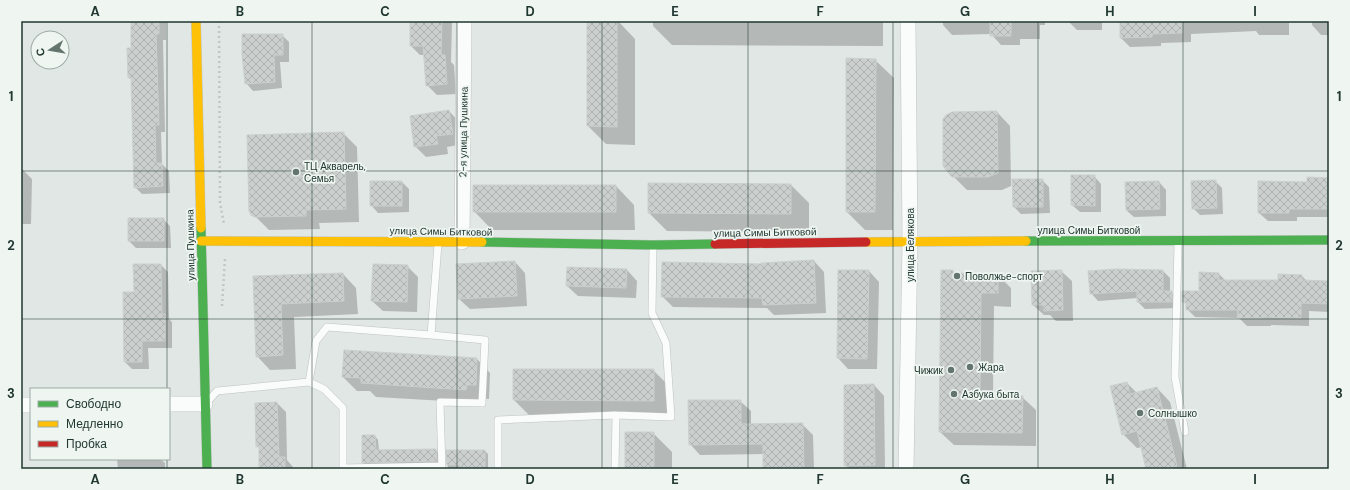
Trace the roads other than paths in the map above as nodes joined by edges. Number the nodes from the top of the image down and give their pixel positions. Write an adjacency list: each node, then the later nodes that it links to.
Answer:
1 (196, 21): 5 (street, улица Пушкина)
2 (464, 21): 9 (street, 2-я улица Пушкина)
3 (908, 21): 6 (street, улица Белякова)
4 (1329, 240): 7 (street, улица Симы Битковой)
5 (201, 241): 8 (street, улица Симы Битковой); 14 (street, улица Пушкина)
6 (910, 241): 7 (street, улица Симы Битковой); 10 (street, улица Симы Битковой); 22 (street, улица Белякова)
7 (1178, 241): 16 (lane)
8 (438, 242): 9 (street, улица Симы Битковой); 11 (lane)
9 (462, 242): 10 (street, улица Симы Битковой)
10 (653, 245): 15 (lane)
11 (431, 335): 12 (lane); 18 (lane)
12 (310, 382): 14 (lane); 17 (lane)
13 (170, 404): 14 (street)
14 (205, 404): 19 (street, улица Пушкина)
15 (616, 415): 20 (lane); 21 (lane)
16 (1185, 432)
17 (343, 468): 18 (lane)
18 (442, 468)
19 (207, 469)
20 (498, 469)
21 (615, 469)
22 (906, 469)

